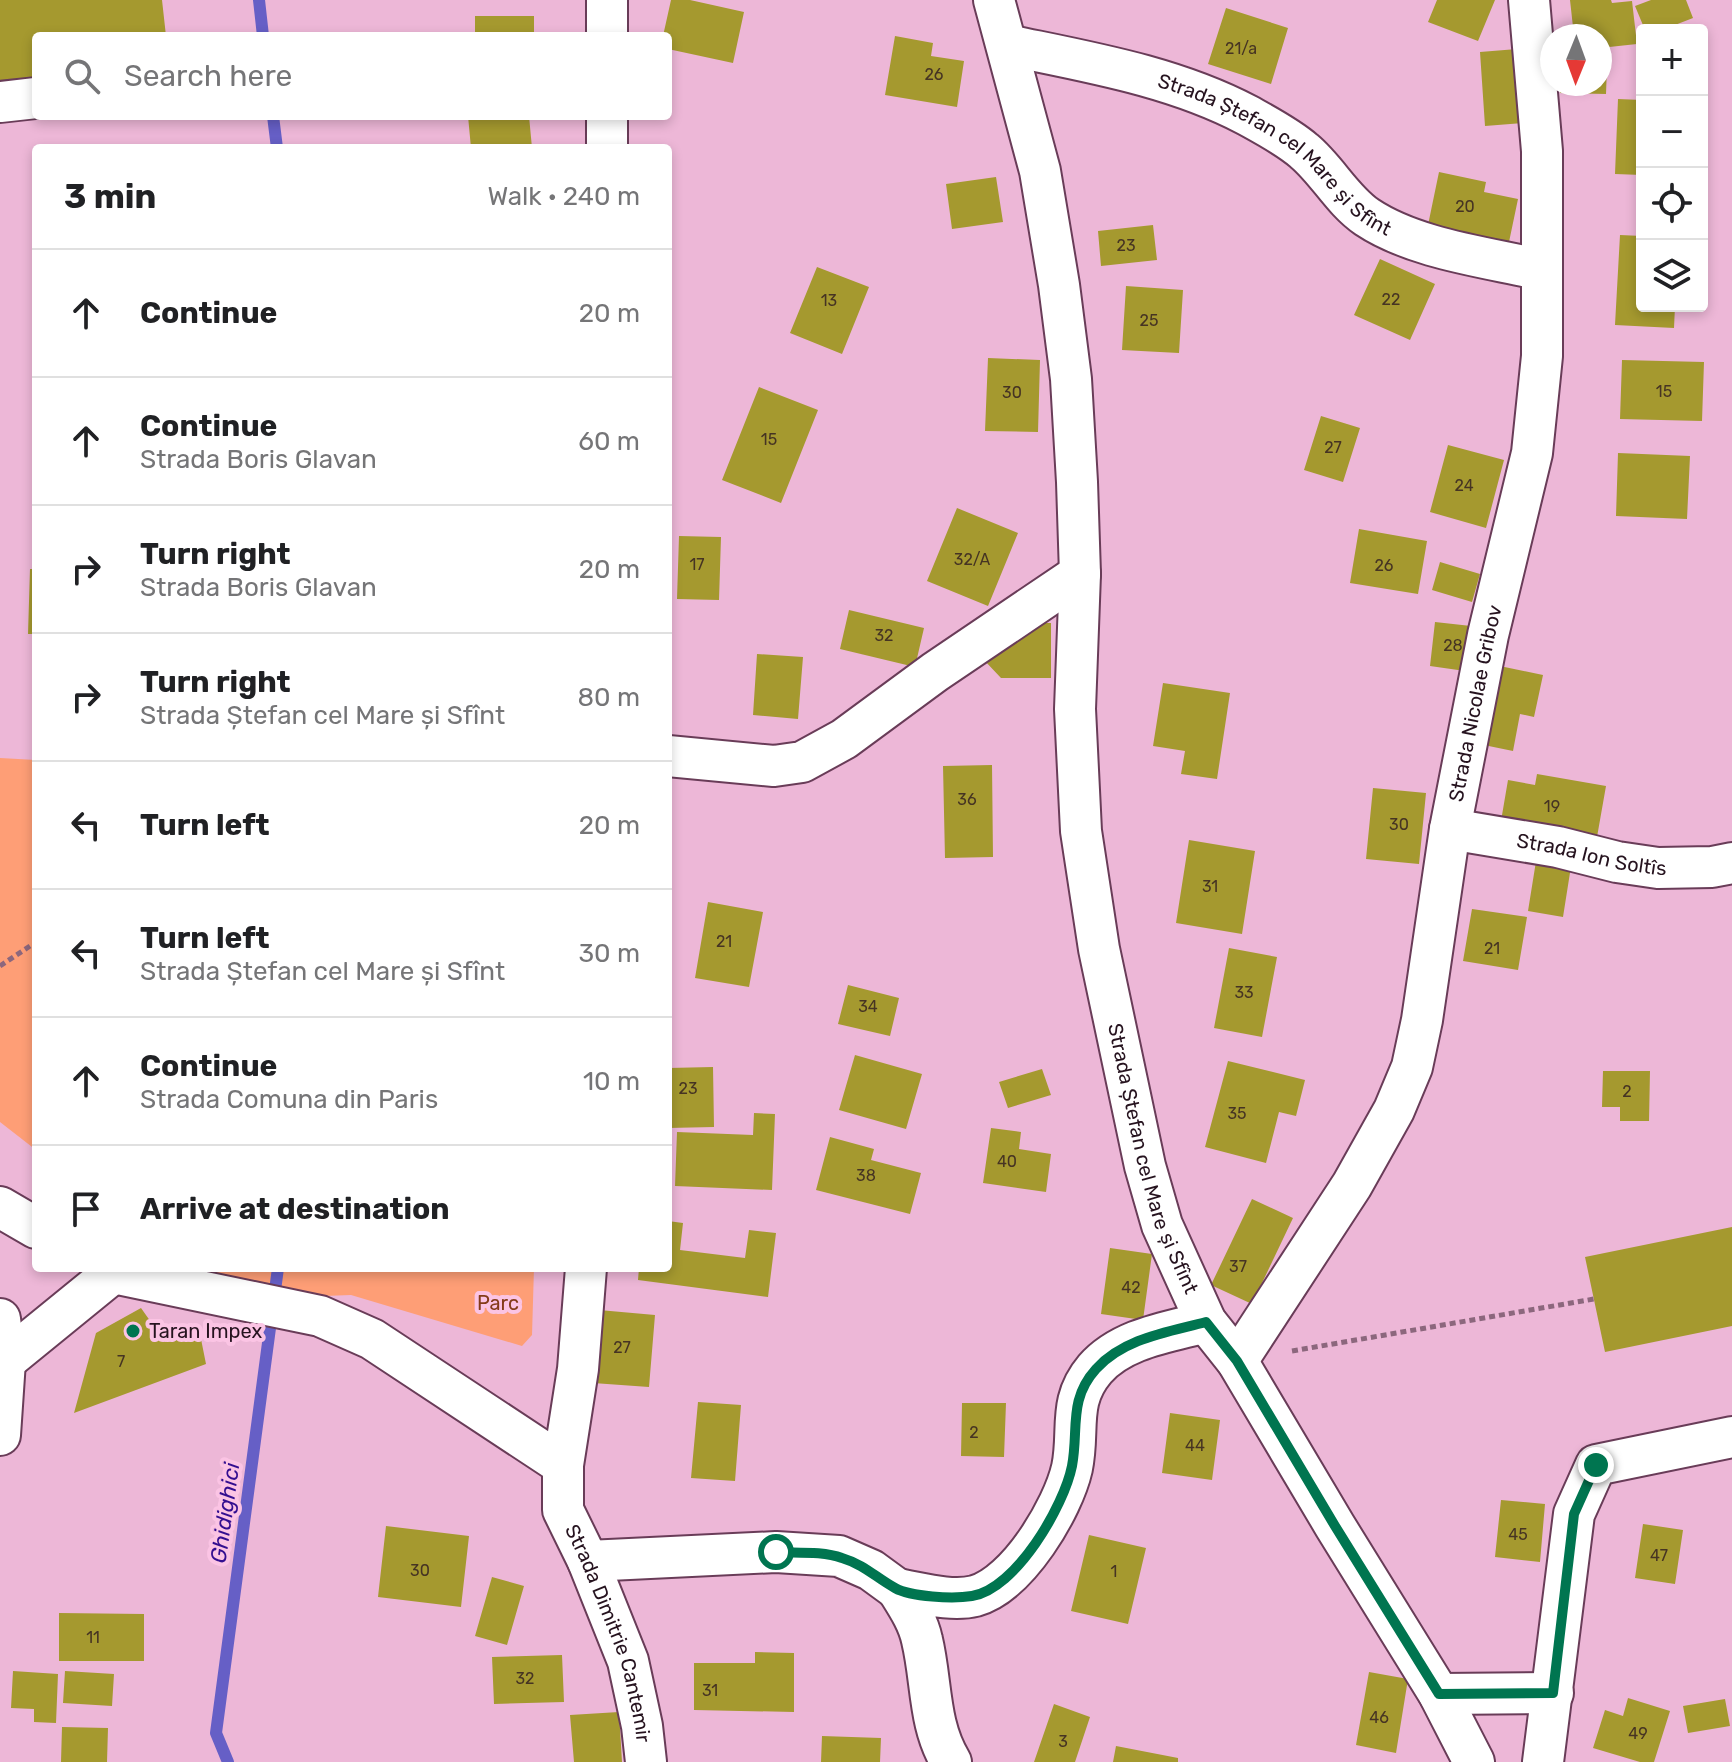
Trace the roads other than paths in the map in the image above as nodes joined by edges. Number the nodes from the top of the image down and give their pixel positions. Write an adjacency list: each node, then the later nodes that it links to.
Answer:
1 (607, 0): 4 (street)
2 (994, 0): 5 (street, Strada Ștefan cel Mare și Sfînt)
3 (1529, 0): 10 (street, Strada Nicolae Gribov)
4 (607, 32)
5 (1007, 45): 10 (street, Strada Ștefan cel Mare și Sfînt); 11 (street, Strada Ștefan cel Mare și Sfînt)
6 (32, 98): 7 (street)
7 (0, 102)
8 (607, 120): 9 (street)
9 (607, 144)
10 (1542, 270): 13 (street, Strada Nicolae Gribov)
11 (1080, 574): 12 (street); 21 (street, Strada Ștefan cel Mare și Sfînt)
12 (672, 756)
13 (1450, 829): 14 (street, Strada Ion Soltîs); 23 (street, Strada Nicolae Gribov)
14 (1732, 863)
15 (0, 1207): 16 (street)
16 (32, 1226)
17 (107, 1272): 22 (street)
18 (112, 1272): 26 (street)
19 (586, 1272): 26 (street, Strada Dimitrie Cantemir)
20 (0, 1319): 22 (street)
21 (1206, 1322): 23 (street, Strada Ștefan cel Mare și Sfînt); 28 (street)
22 (5, 1361): 24 (street)
23 (1237, 1361): 30 (street, Strada Ștefan cel Mare și Sfînt)
24 (0, 1435)
25 (1732, 1437): 29 (street)
26 (563, 1465): 27 (street, Strada Dimitrie Cantemir)
27 (588, 1561): 28 (street); 31 (street, Strada Dimitrie Cantemir)
28 (897, 1589): 32 (street)
29 (1553, 1693): 30 (street); 34 (street)
30 (1439, 1694): 33 (street, Strada Ștefan cel Mare și Sfînt)
31 (646, 1762)
32 (951, 1762)
33 (1474, 1762)
34 (1543, 1762)

